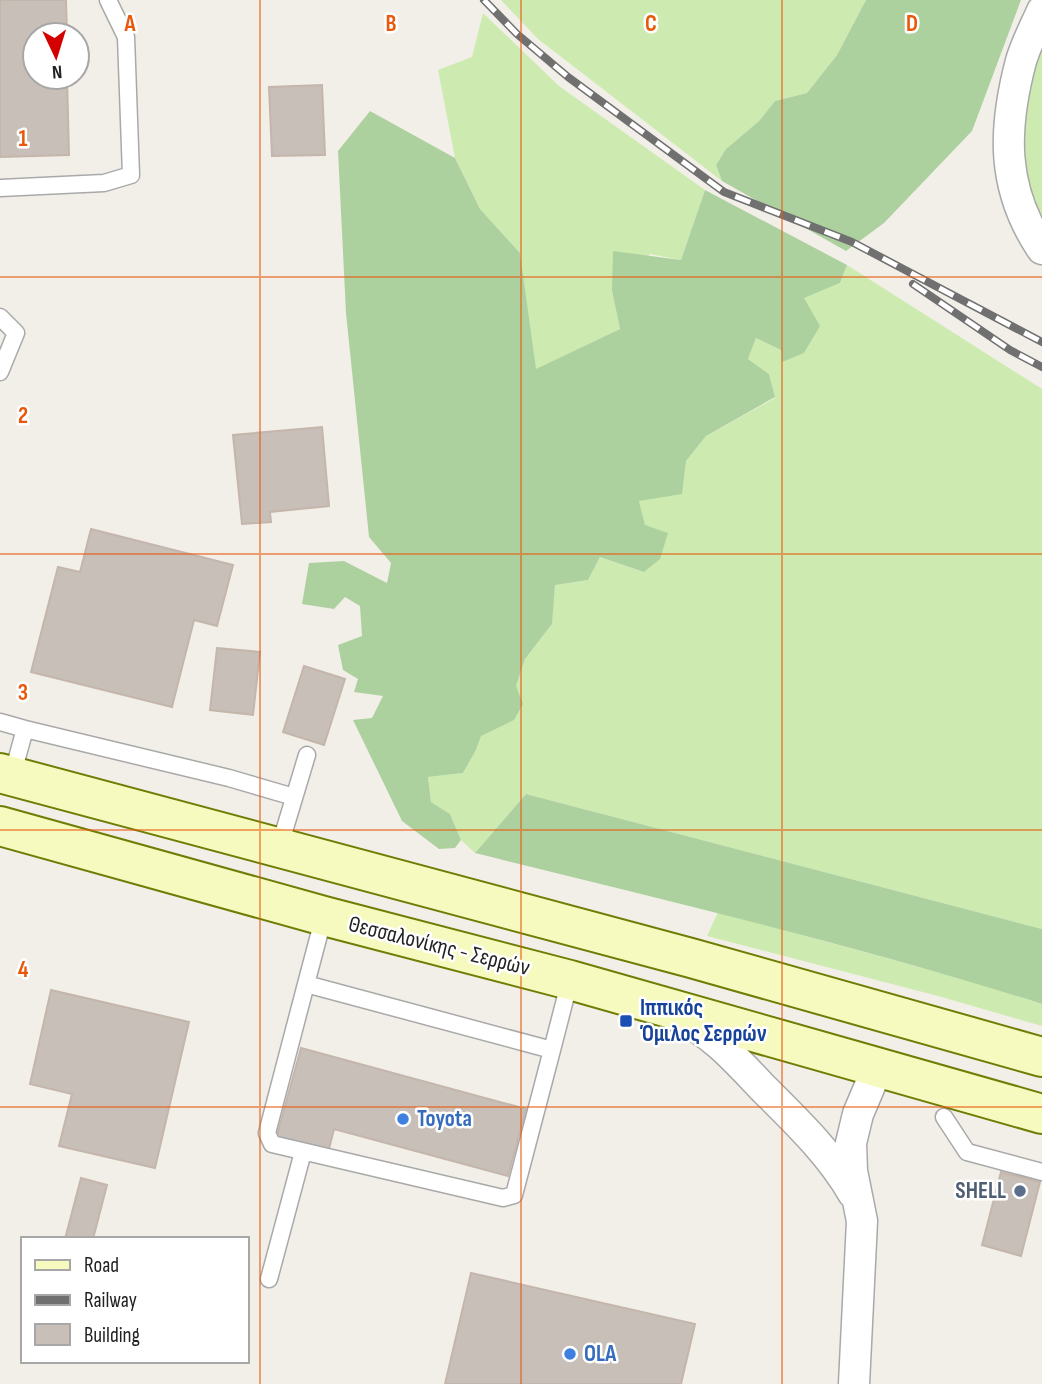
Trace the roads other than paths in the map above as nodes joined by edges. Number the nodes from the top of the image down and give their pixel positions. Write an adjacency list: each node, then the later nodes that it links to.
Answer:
1 (108, 0): 3 (lane)
2 (1042, 10): 4 (street)
3 (0, 188)
4 (1042, 248)
5 (0, 317): 6 (lane)
6 (0, 372)
7 (0, 722): 8 (lane)
8 (25, 729): 10 (lane); 11 (lane)
9 (307, 755): 11 (lane)
10 (6, 774): 13 (main road)
11 (294, 797): 13 (lane)
12 (0, 826): 14 (main road, Θεσσαλονίκης - Σερρών)
13 (279, 848): 19 (main road)
14 (324, 916): 15 (main road, Θεσσαλονίκης - Σερρών); 16 (lane)
15 (570, 980): 17 (main road, Θεσσαλονίκης - Σερρών); 18 (lane)
16 (306, 984): 18 (lane); 23 (lane)
17 (646, 1002): 20 (main road, Θεσσαλονίκης - Σερρών); 25 (street)
18 (552, 1050): 23 (lane)
19 (1042, 1056)
20 (877, 1069): 21 (main road, Θεσσαλονίκης - Σερρών); 25 (street)
21 (1042, 1114)
22 (944, 1117): 24 (lane)
23 (303, 1152): 26 (lane)
24 (1042, 1172)
25 (860, 1206): 27 (street)
26 (269, 1279)
27 (854, 1384)

